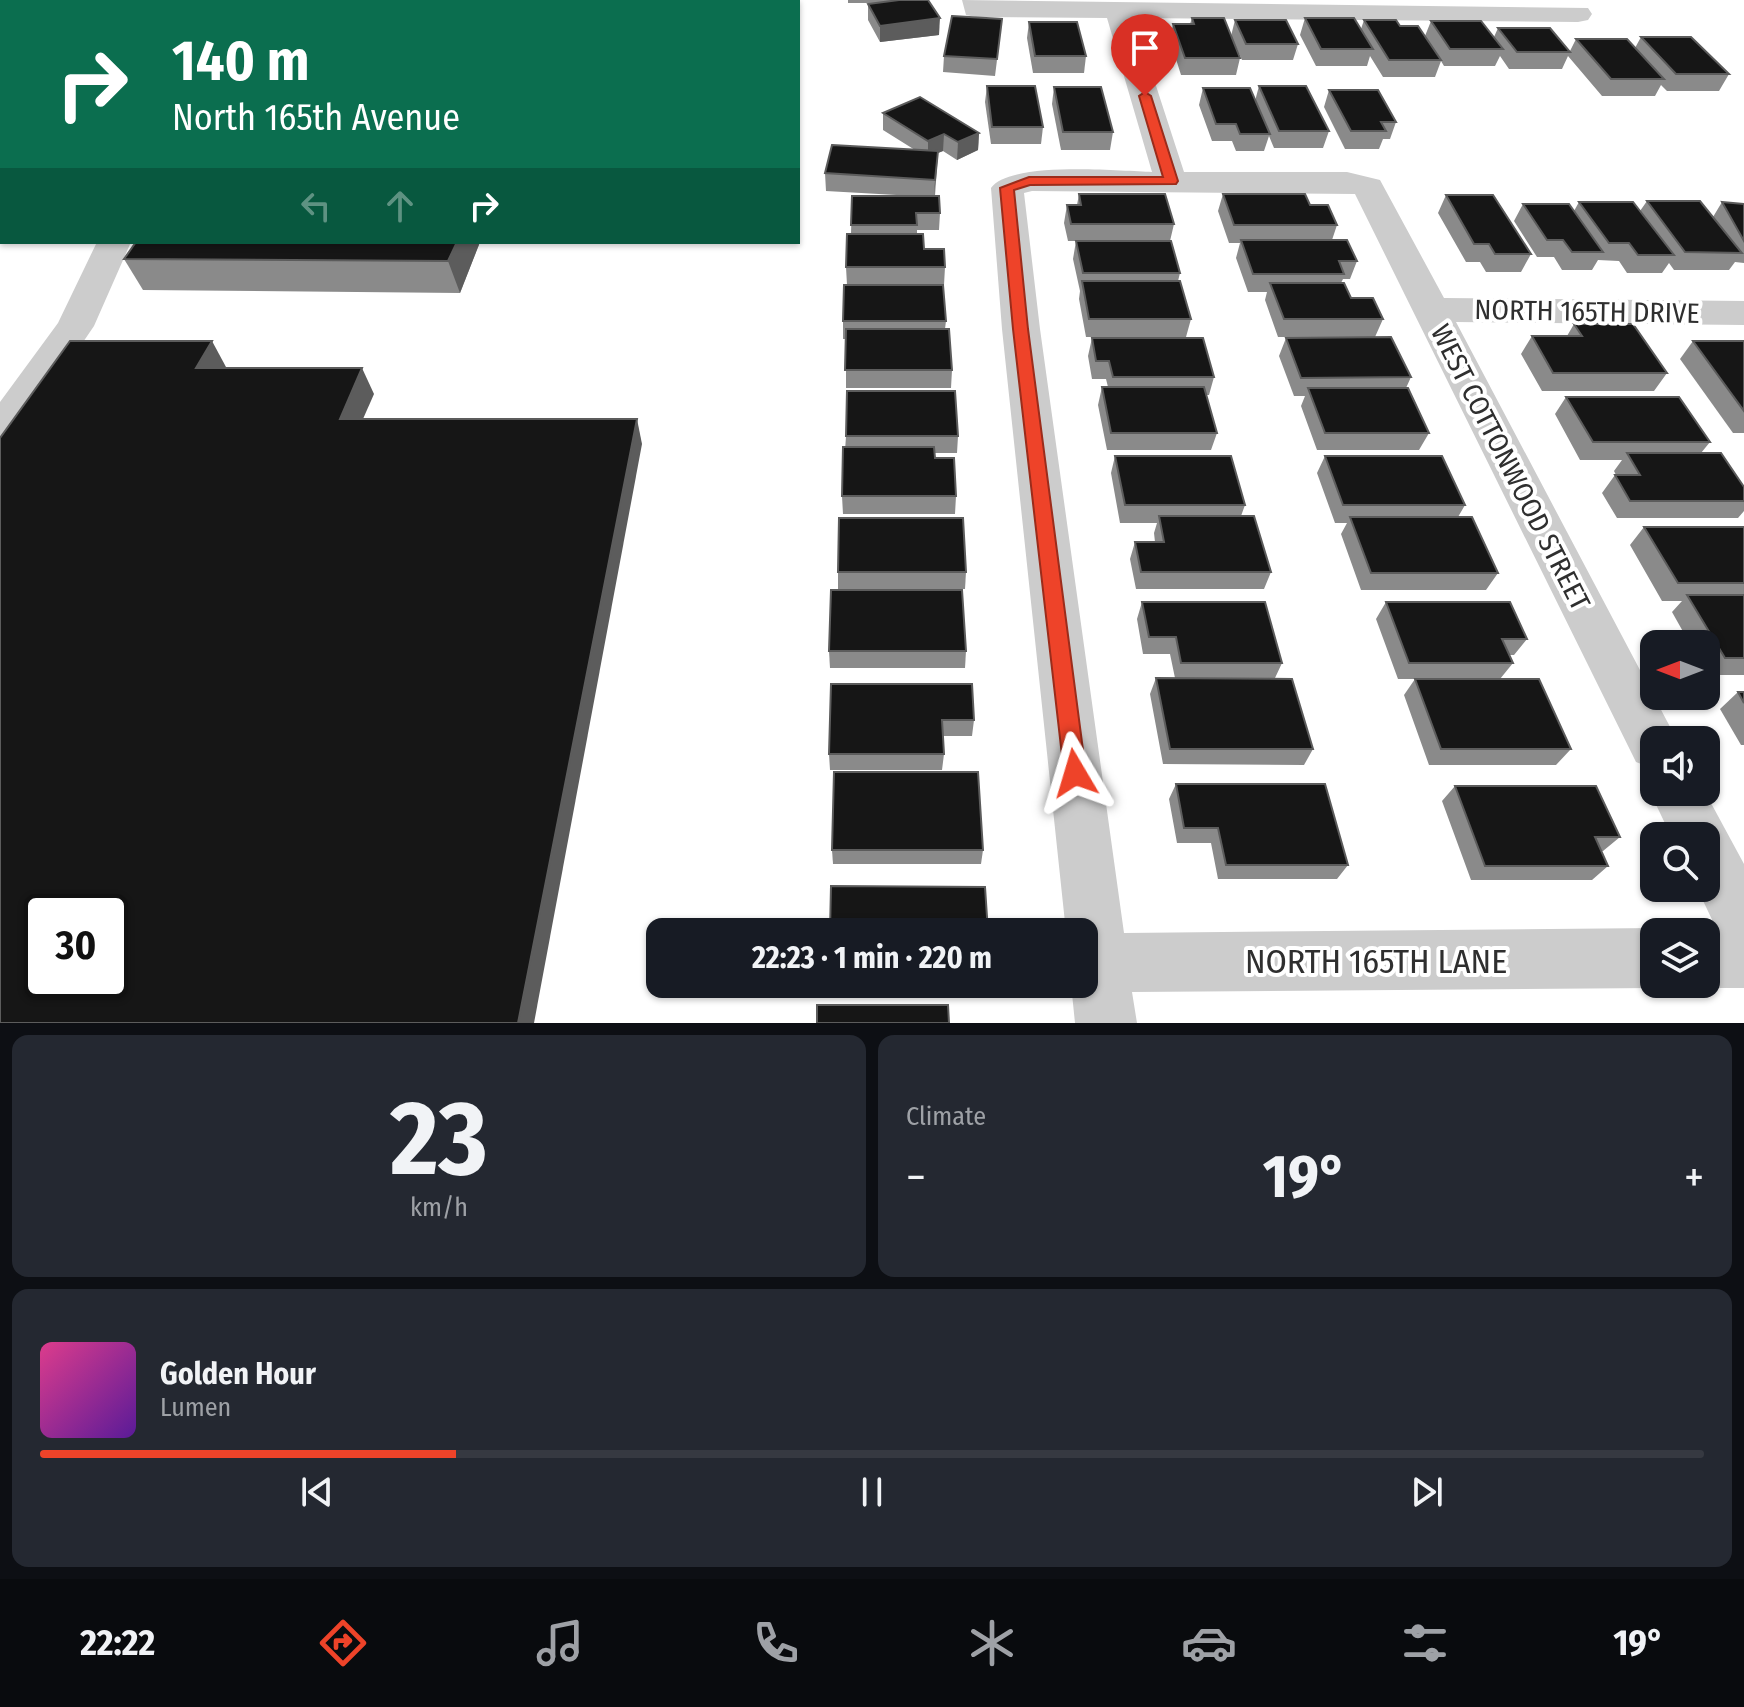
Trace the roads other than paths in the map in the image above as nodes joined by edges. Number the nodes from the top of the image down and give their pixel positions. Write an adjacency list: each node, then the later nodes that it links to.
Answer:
1 (975, 4): 3 (street)
2 (1279, 6): 3 (street); 4 (street)
3 (1118, 11): 5 (street)
4 (1578, 14)
5 (1171, 181): 7 (street, WEST COTTONWOOD STREET); 12 (street)
6 (113, 244): 9 (street)
7 (1431, 310): 8 (street, NORTH 165TH DRIVE); 10 (street, WEST COTTONWOOD STREET)
8 (1744, 313)
9 (0, 432)
10 (1644, 726)
11 (1720, 876): 13 (street)
12 (1093, 918)
13 (1744, 923)
14 (1640, 958): 17 (street, NORTH 165TH LANE)
15 (1720, 958): 16 (street)
16 (1744, 958)
17 (1098, 963): 18 (street)
18 (1106, 1023)

